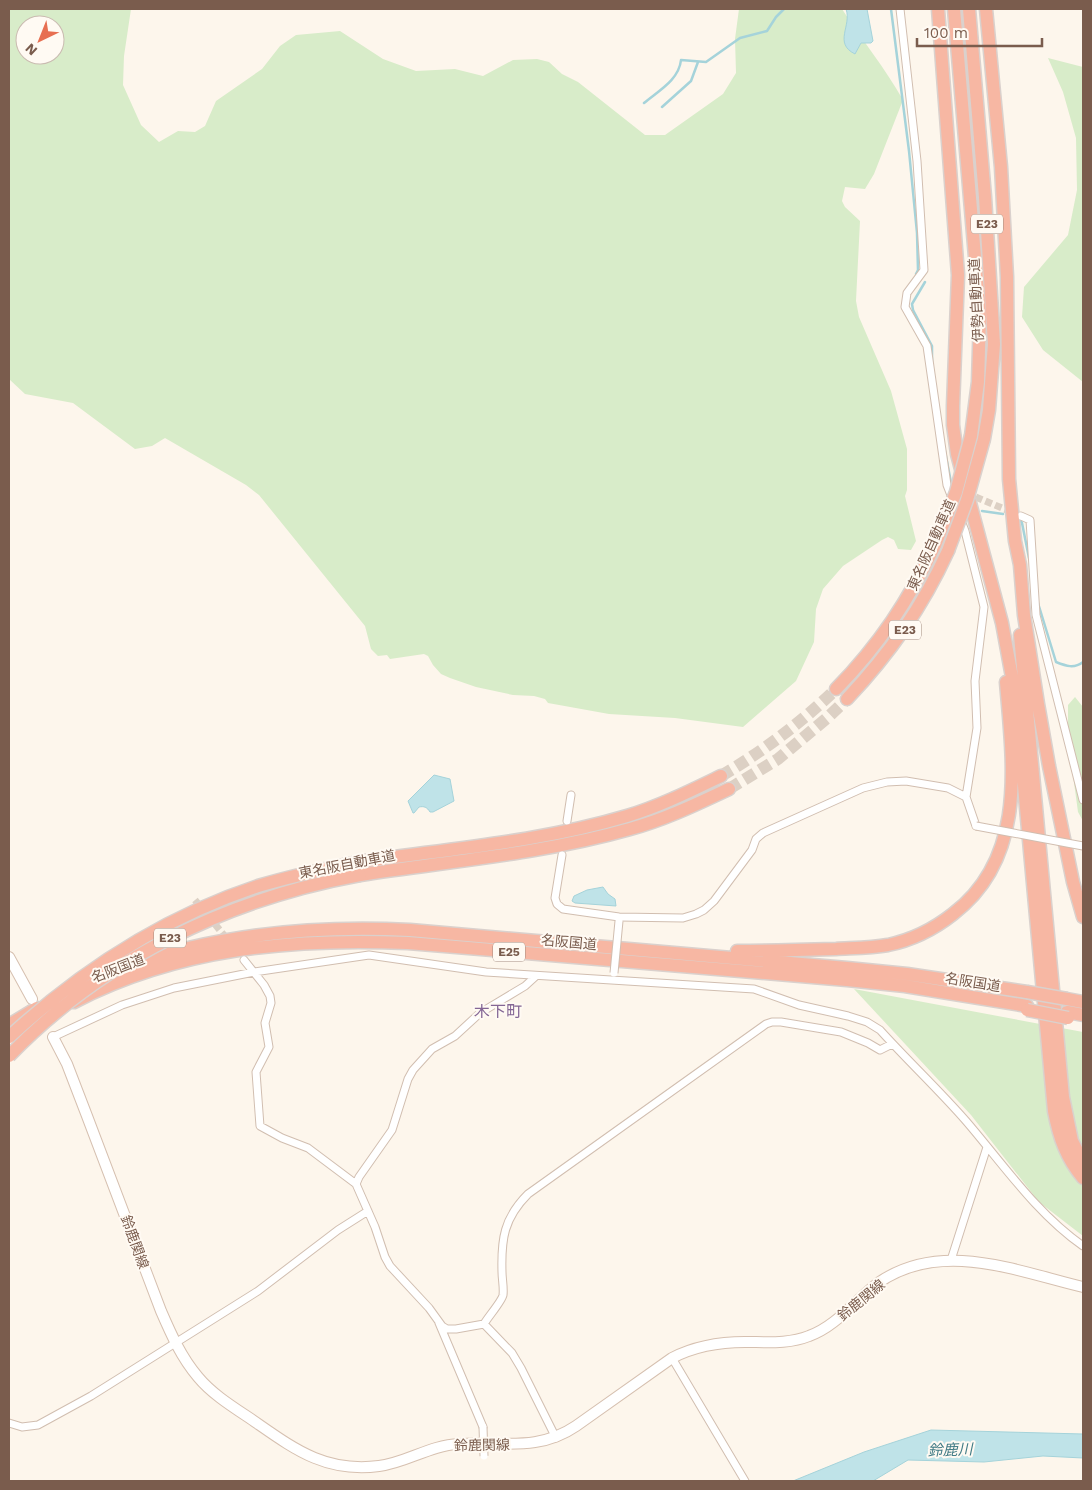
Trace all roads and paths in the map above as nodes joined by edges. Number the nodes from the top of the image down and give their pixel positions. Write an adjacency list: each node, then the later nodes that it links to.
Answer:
1 (900, 9): 16 (street)
2 (938, 9): 10 (highway)
3 (954, 9): 6 (highway, 伊勢自動車道 / E23)
4 (969, 9): 7 (highway, 伊勢自動車道 / E23)
5 (986, 9): 9 (highway)
6 (971, 436): 11 (highway, 東名阪自動車道 / E23, bridge)
7 (984, 440): 12 (highway, 東名阪自動車道 / E23, bridge)
8 (1021, 516): 17 (street)
9 (1015, 541): 22 (highway); 41 (highway)
10 (991, 576): 24 (highway); 42 (highway)
11 (836, 689)
12 (847, 698)
13 (721, 776): 21 (highway, 東名阪自動車道 / E23)
14 (729, 789): 21 (highway, 東名阪自動車道 / E23)
15 (571, 795): 18 (street)
16 (966, 797): 19 (street, bridge); 23 (street)
17 (1083, 800)
18 (567, 821)
19 (1083, 846)
20 (562, 855): 23 (street)
21 (359, 869): 37 (highway, 東名阪自動車道 / E23, bridge); 39 (highway, 東名阪自動車道 / E23, bridge)
22 (1083, 917)
23 (619, 919): 29 (street, bridge)
24 (667, 952): 31 (highway, 名阪国道 / E25, bridge); 35 (highway, 名阪国道 / E25)
25 (9, 957): 30 (main road)
26 (244, 960): 27 (street)
27 (254, 972): 28 (street); 36 (street); 43 (street)
28 (536, 976): 29 (street); 43 (street)
29 (614, 976): 38 (street)
30 (32, 999)
31 (1083, 1002)
32 (1068, 1015): 33 (highway, 名阪国道 / E25); 34 (highway); 37 (highway, 名阪国道 / E25)
33 (1083, 1015)
34 (1083, 1021)
35 (9, 1025)
36 (53, 1037): 50 (main road, 鈴鹿関線)
37 (9, 1038)
38 (892, 1044): 40 (street); 49 (street)
39 (9, 1056)
40 (987, 1147): 45 (street); 46 (street)
41 (1083, 1162)
42 (1083, 1178)
43 (356, 1184): 44 (street)
44 (368, 1211): 48 (street); 50 (street)
45 (1083, 1246)
46 (951, 1260): 47 (main road, 鈴鹿関線); 51 (main road, 鈴鹿関線)
47 (1083, 1287)
48 (438, 1321): 49 (street); 54 (street, bridge)
49 (484, 1324): 53 (street)
50 (174, 1343): 52 (street); 53 (main road, 鈴鹿関線)
51 (672, 1358): 53 (main road, 鈴鹿関線); 55 (street)
52 (9, 1423)
53 (556, 1438)
54 (484, 1456)
55 (745, 1481)

